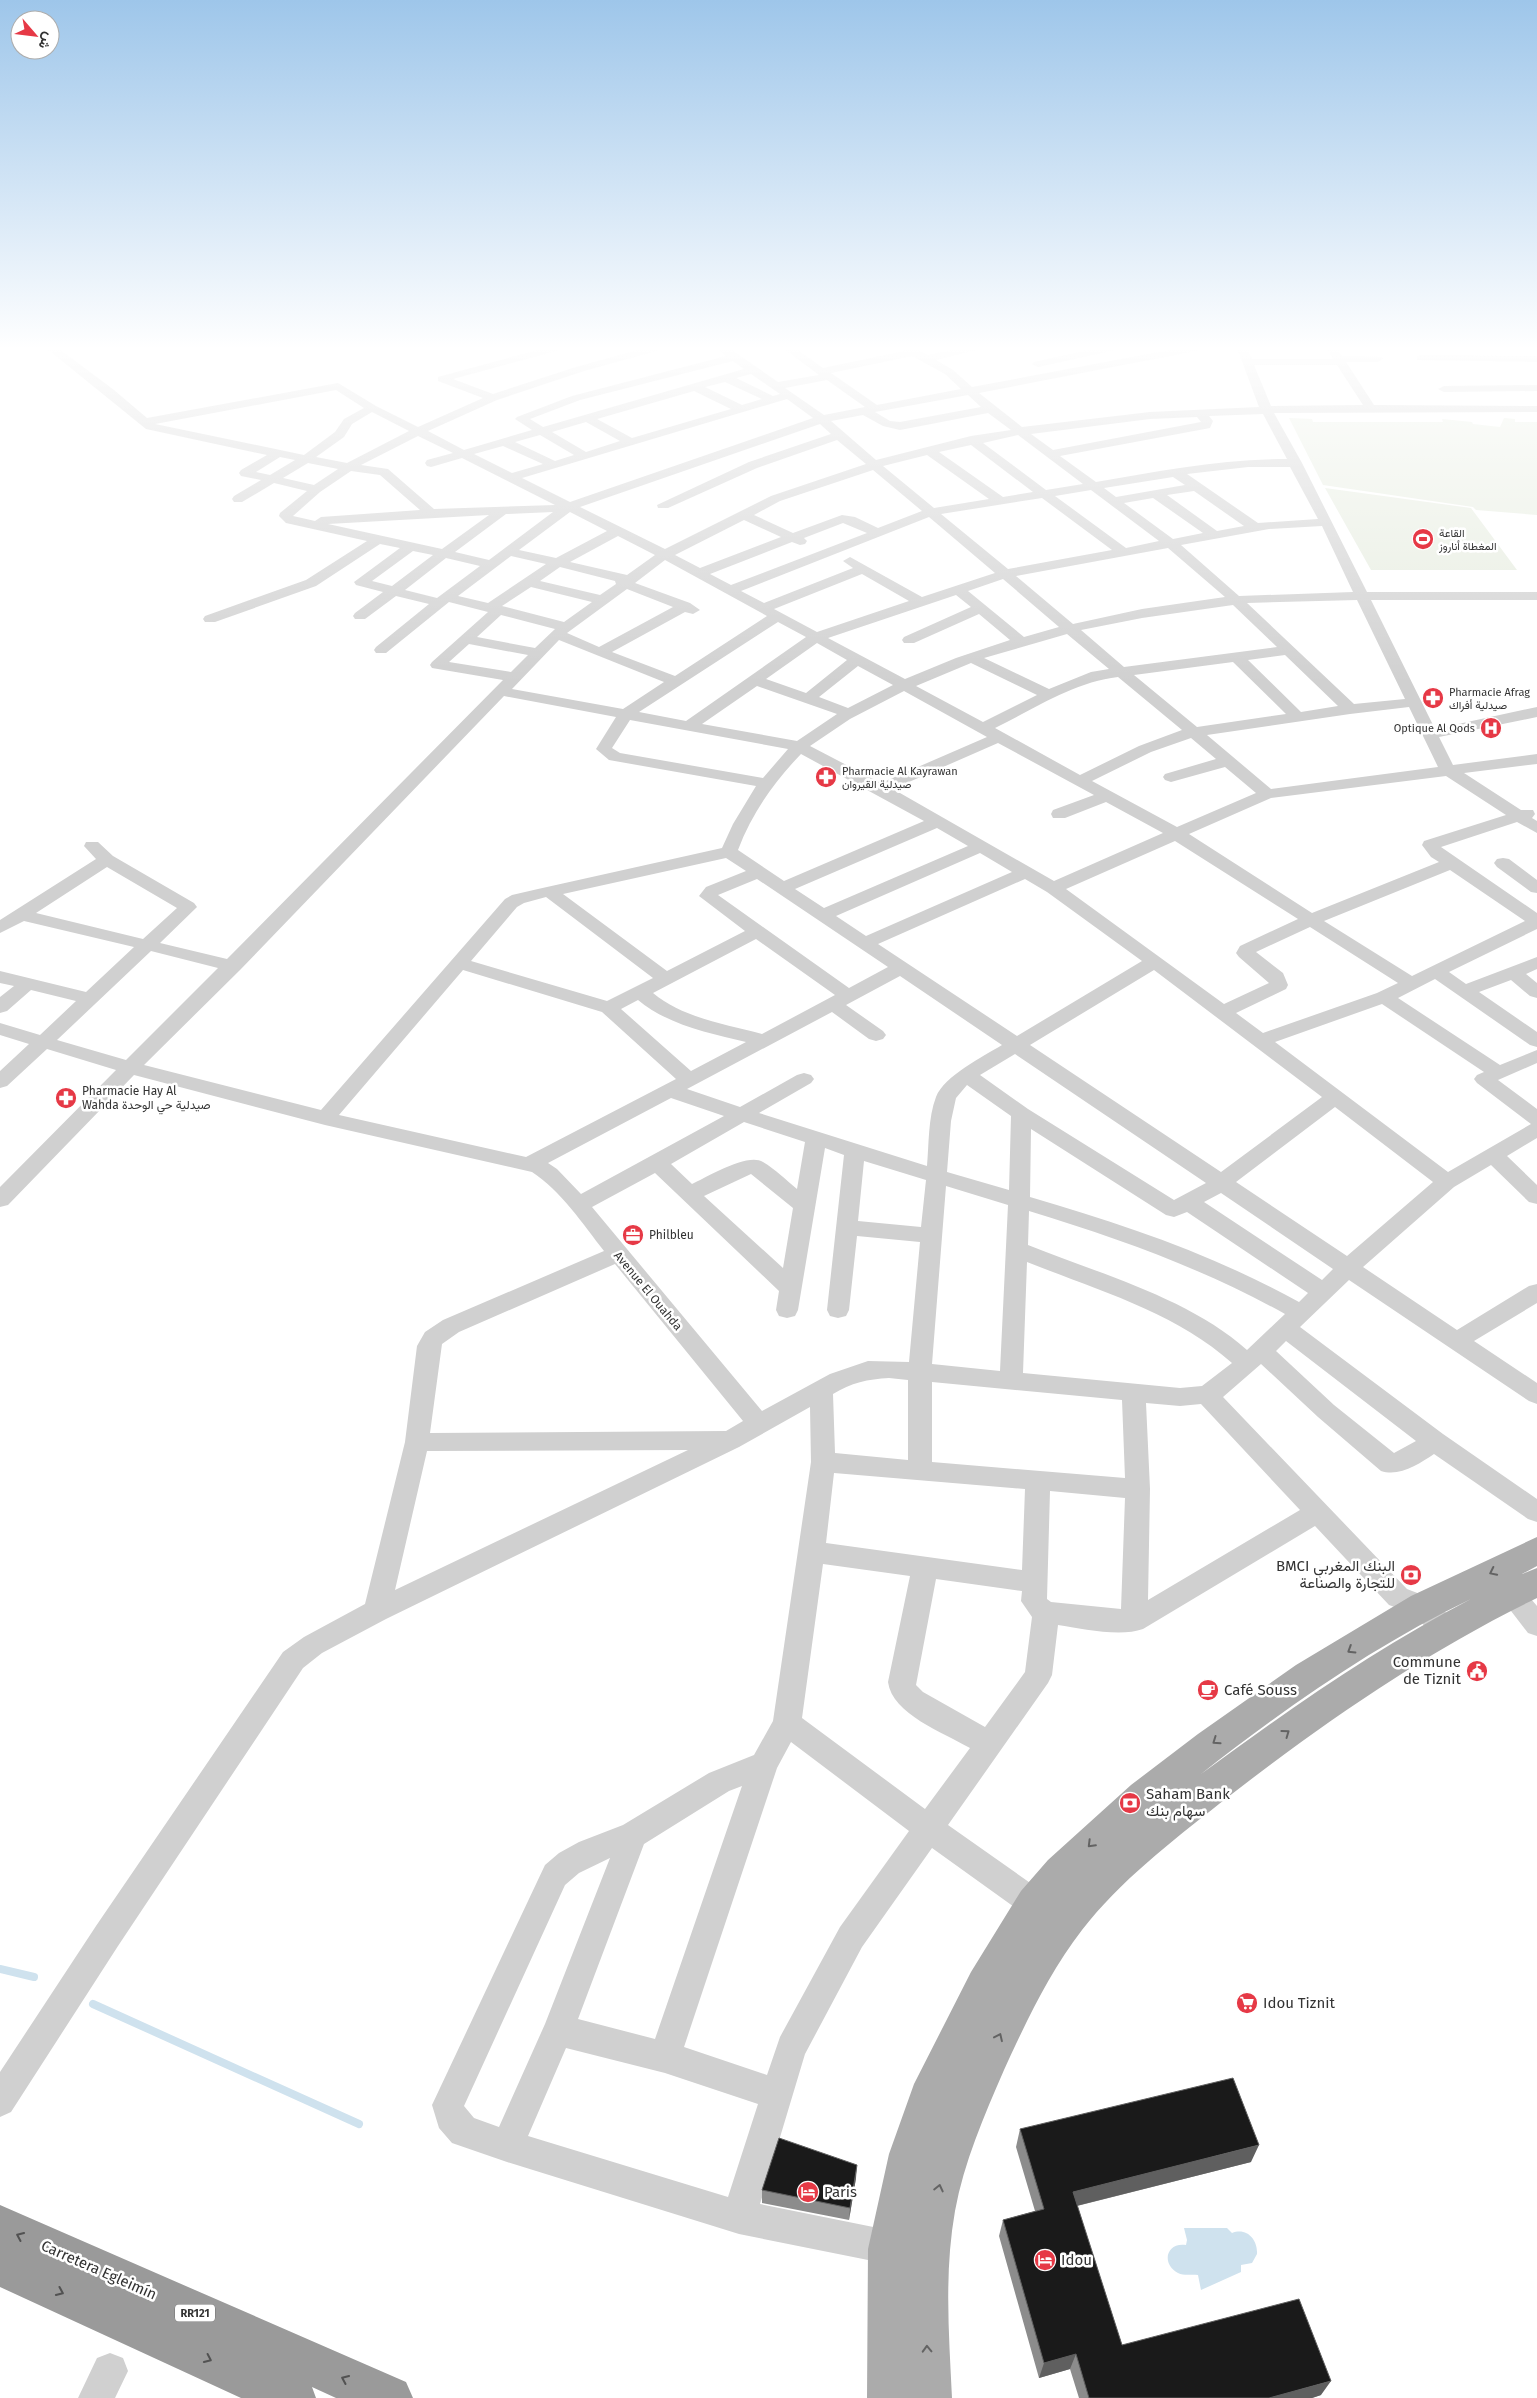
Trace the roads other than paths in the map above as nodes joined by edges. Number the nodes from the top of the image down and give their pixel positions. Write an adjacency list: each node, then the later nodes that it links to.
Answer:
1 (267, 460): 24 (street)
2 (304, 460): 24 (street)
3 (315, 460): 21 (street)
4 (361, 460): 21 (street)
5 (442, 460): 17 (street)
6 (475, 460): 23 (street)
7 (543, 460): 20 (street)
8 (571, 460): 20 (street)
9 (698, 460): 34 (street)
10 (767, 460): 33 (street)
11 (869, 460): 19 (street)
12 (890, 460): 19 (street)
13 (942, 460): 31 (street)
14 (999, 460): 28 (street)
15 (1058, 460): 25 (street)
16 (1294, 460): 18 (street)
17 (431, 463)
18 (1296, 463): 22 (street); 40 (street)
19 (874, 464): 36 (street); 39 (street)
20 (554, 465): 23 (street)
21 (349, 468): 27 (street); 37 (street)
22 (1175, 472): 25 (street); 26 (street)
23 (510, 478): 34 (street)
24 (271, 479): 27 (street); 30 (street)
25 (1093, 485): 28 (street); 32 (street)
26 (1194, 487): 29 (street); 42 (street)
27 (316, 489): 41 (street)
28 (1044, 492): 31 (street); 52 (street)
29 (1155, 493): 32 (street); 45 (street)
30 (238, 499)
31 (999, 500): 36 (street)
32 (1113, 502): 48 (street)
33 (663, 505)
34 (567, 508): 35 (street); 43 (street); 50 (street)
35 (502, 511): 37 (street); 53 (street)
36 (932, 512): 44 (street); 61 (street)
37 (431, 513): 38 (street)
38 (411, 514): 41 (street); 47 (street)
39 (742, 514): 46 (street); 54 (street)
40 (1326, 522): 42 (street); 68 (street)
41 (306, 523): 47 (street)
42 (1256, 528): 45 (street)
43 (617, 531): 54 (street); 56 (street)
44 (878, 533): 46 (street); 51 (street)
45 (1214, 535): 48 (street)
46 (792, 537): 51 (street); 60 (street)
47 (376, 539): 49 (street); 55 (street)
48 (1170, 543): 52 (street); 72 (street)
49 (411, 546): 53 (street); 58 (street)
50 (508, 551): 56 (street); 57 (street)
51 (830, 552): 59 (street); 66 (street)
52 (1123, 552): 61 (street)
53 (445, 554): 57 (street); 62 (street)
54 (664, 554): 60 (street); 63 (street)
55 (347, 560): 58 (street); 80 (street)
56 (557, 563): 63 (street); 64 (street)
57 (490, 564): 71 (street)
58 (380, 567): 62 (street); 67 (street)
59 (863, 569): 73 (street); 74 (street)
60 (699, 573): 66 (street)
61 (1005, 574): 65 (street); 81 (street)
62 (416, 575): 67 (street)
63 (623, 580): 70 (street); 91 (street)
64 (528, 582): 70 (street); 76 (street)
65 (958, 589): 73 (street); 75 (street)
66 (730, 590): 74 (street)
67 (392, 592): 71 (street); 78 (street)
68 (1362, 596): 69 (street); 72 (street); 103 (street)
69 (1537, 596)
70 (598, 599): 83 (street)
71 (442, 600): 76 (street); 88 (street)
72 (1236, 600): 81 (street); 89 (street)
73 (920, 602): 77 (street)
74 (763, 608): 79 (street)
75 (981, 608): 82 (street); 87 (street)
76 (495, 609): 83 (street); 85 (street)
77 (892, 612): 82 (street); 84 (street)
78 (360, 616)
79 (777, 616): 84 (street); 98 (street)
80 (210, 619)
81 (1068, 627): 87 (street); 95 (street)
82 (930, 629): 86 (street)
83 (561, 630): 90 (street); 91 (street)
84 (816, 637): 94 (street); 97 (street)
85 (466, 640): 90 (street); 96 (street)
86 (909, 640)
87 (1020, 641): 93 (street)
88 (381, 650)
89 (1289, 650): 92 (street); 104 (street)
90 (538, 653): 96 (street)
91 (600, 653): 98 (street)
92 (1237, 657): 95 (street); 108 (street)
93 (972, 658): 99 (street); 101 (street)
94 (857, 659): 99 (street); 102 (street)
95 (1121, 671): 101 (street); 111 (street)
96 (512, 677): 100 (street)
97 (755, 680): 102 (street); 109 (street)
98 (676, 681): 105 (street)
99 (904, 685): 106 (street); 110 (street)
100 (499, 691): 105 (street); 153 (street)
101 (1049, 695): 110 (street)
102 (807, 699): 106 (street)
103 (1416, 702): 104 (street); 112 (street)
104 (1350, 709): 108 (street)
105 (627, 713): 109 (street); 120 (street)
106 (849, 713): 114 (street)
107 (1535, 713): 112 (street)
108 (1297, 717): 111 (street)
109 (690, 726): 114 (street)
110 (983, 728): 113 (street)
111 (1194, 732): 116 (street); 119 (street)
112 (1429, 734): 117 (street)
113 (999, 737): 119 (street); 121 (street)
114 (799, 746): 120 (street); 121 (street)
115 (1537, 759): 117 (street)
116 (1228, 761): 118 (street); 122 (street)
117 (1447, 769): 122 (street); 126 (street)
118 (1172, 777)
119 (1080, 781): 123 (street)
120 (766, 783): 132 (street)
121 (880, 789): 127 (street)
122 (1267, 794): 129 (street)
123 (1108, 796): 125 (street); 129 (street)
124 (1537, 811): 126 (street)
125 (1059, 814)
126 (1519, 816): 128 (street); 134 (street)
127 (937, 822): 131 (street); 138 (street)
128 (1537, 828)
129 (1175, 833): 139 (street); 144 (street)
130 (92, 846): 133 (street)
131 (981, 847): 137 (street); 143 (street)
132 (729, 852): 136 (street); 141 (street)
133 (107, 860): 142 (street); 149 (street)
134 (1452, 863): 144 (street); 146 (street)
135 (1503, 863): 140 (street)
136 (758, 872): 138 (street); 147 (street)
137 (1026, 872): 139 (street); 148 (street)
138 (782, 888): 143 (street)
139 (1053, 888): 150 (street)
140 (1537, 888)
141 (550, 892): 151 (street); 158 (street)
142 (23, 915): 145 (street); 149 (street)
143 (823, 915): 148 (street)
144 (1310, 920): 159 (street); 169 (street)
145 (0, 928)
146 (1533, 928): 155 (street)
147 (758, 932): 158 (street); 166 (street)
148 (865, 943): 154 (street)
149 (148, 945): 153 (street); 165 (street)
150 (1154, 962): 169 (street); 176 (street)
151 (458, 963): 168 (street); 188 (street)
152 (1537, 963): 156 (street)
153 (233, 966): 178 (street)
154 (901, 968): 166 (street); 176 (street)
155 (1436, 972): 159 (street); 162 (street)
156 (1512, 972): 162 (street); 163 (street)
157 (0, 977): 160 (street)
158 (665, 978): 161 (street)
159 (1410, 983): 164 (street)
160 (27, 984): 165 (street); 167 (street)
161 (640, 992): 168 (street); 172 (street)
162 (1463, 992): 174 (street)
163 (1537, 992)
164 (1384, 997): 173 (street); 179 (street)
165 (91, 998): 175 (street)
166 (840, 1000): 171 (street); 172 (street)
167 (0, 1008)
168 (609, 1008): 182 (street)
169 (1223, 1012): 173 (street)
170 (0, 1029): 175 (street, Avenue El Ouahda)
171 (876, 1035)
172 (763, 1040): 182 (street)
173 (1259, 1041): 185 (street)
174 (1537, 1041)
175 (43, 1042): 178 (street, Avenue El Ouahda); 183 (street)
176 (1015, 1044): 180 (street); 198 (street)
177 (1537, 1056): 179 (street)
178 (131, 1068): 188 (street, Avenue El Ouahda); 201 (street)
179 (1498, 1072): 189 (street)
180 (966, 1075): 186 (street); 196 (street)
181 (804, 1079): 187 (street)
182 (690, 1080): 184 (street)
183 (0, 1082)
184 (669, 1090): 187 (street); 195 (street)
185 (1336, 1097): 197 (street); 198 (street)
186 (1021, 1114): 202 (street); 203 (street)
187 (740, 1115): 191 (street); 194 (street)
188 (325, 1118): 195 (street, Avenue El Ouahda)
189 (1537, 1119)
190 (1537, 1129): 193 (street)
191 (816, 1139): 192 (street); 205 (street)
192 (854, 1151): 196 (street); 206 (street)
193 (1492, 1154): 197 (street); 200 (street)
194 (656, 1163): 199 (street); 204 (street)
195 (530, 1164): 204 (street, Avenue El Ouahda)
196 (937, 1176): 202 (street); 207 (street)
197 (1448, 1182): 210 (street)
198 (1221, 1183): 203 (street); 210 (street)
199 (689, 1194): 205 (street); 211 (street)
200 (1537, 1197)
201 (0, 1200)
202 (1019, 1201): 208 (street); 216 (street)
203 (1189, 1202): 212 (street)
204 (579, 1205): 209 (street, Avenue El Ouahda)
205 (804, 1206): 211 (street)
206 (847, 1228): 207 (street); 215 (street)
207 (932, 1236): 219 (street)
208 (1016, 1249): 218 (street); 220 (street)
209 (617, 1254): 225 (street, Avenue El Ouahda); 228 (street)
210 (1348, 1268): 212 (street); 217 (street)
211 (790, 1288): 214 (street)
212 (1322, 1292): 216 (street)
213 (1537, 1292): 217 (street)
214 (787, 1310)
215 (838, 1310)
216 (1293, 1320): 218 (street); 227 (street)
217 (1457, 1341): 224 (street)
218 (1254, 1357): 223 (street); 227 (street)
219 (920, 1372): 220 (street); 221 (street); 230 (street)
220 (1011, 1380): 222 (street)
221 (821, 1388): 225 (street); 229 (street)
222 (1134, 1393): 223 (street); 232 (street)
223 (1206, 1395): 233 (street)
224 (1537, 1395)
225 (760, 1425): 226 (street)
226 (730, 1440): 228 (street); 240 (street)
227 (1434, 1441): 234 (street)
228 (417, 1442): 240 (street)
229 (823, 1462): 230 (street); 236 (street)
230 (920, 1470): 231 (street)
231 (1038, 1480): 232 (street); 238 (street)
232 (1138, 1489): 243 (street)
233 (1318, 1512): 242 (street); 243 (street)
234 (1537, 1512)
235 (1537, 1551): 242 (main road, one-way to 242)
236 (812, 1552): 237 (street); 245 (street)
237 (925, 1568): 238 (street); 246 (street)
238 (1035, 1582): 241 (street)
239 (1524, 1588): 242 (main road); 244 (street)
240 (377, 1611): 254 (street)
241 (1046, 1612): 243 (street); 246 (street)
242 (1418, 1618): 250 (main road, one-way to 250); 259 (main road, one-way to 242)
243 (1134, 1621)
244 (1537, 1625)
245 (787, 1723): 247 (street); 248 (street)
246 (989, 1744): 248 (street)
247 (764, 1764): 249 (street); 252 (street)
248 (928, 1828): 250 (street); 253 (street)
249 (633, 1836): 251 (street); 255 (street)
250 (1035, 1904): 258 (main road)
251 (558, 2030): 252 (street); 255 (street)
252 (665, 2057): 253 (street)
253 (776, 2094): 256 (street)
254 (0, 2100)
255 (507, 2146): 256 (street)
256 (739, 2217): 258 (street)
257 (0, 2227): 262 (highway, Carretera Egleimín / RR121, one-way to 257)
258 (890, 2248): 259 (street); 263 (main road)
259 (928, 2250): 264 (main road, one-way to 259)
260 (0, 2264): 261 (highway, one-way to 261)
261 (293, 2398)
262 (390, 2398)
263 (890, 2398)
264 (929, 2398)

